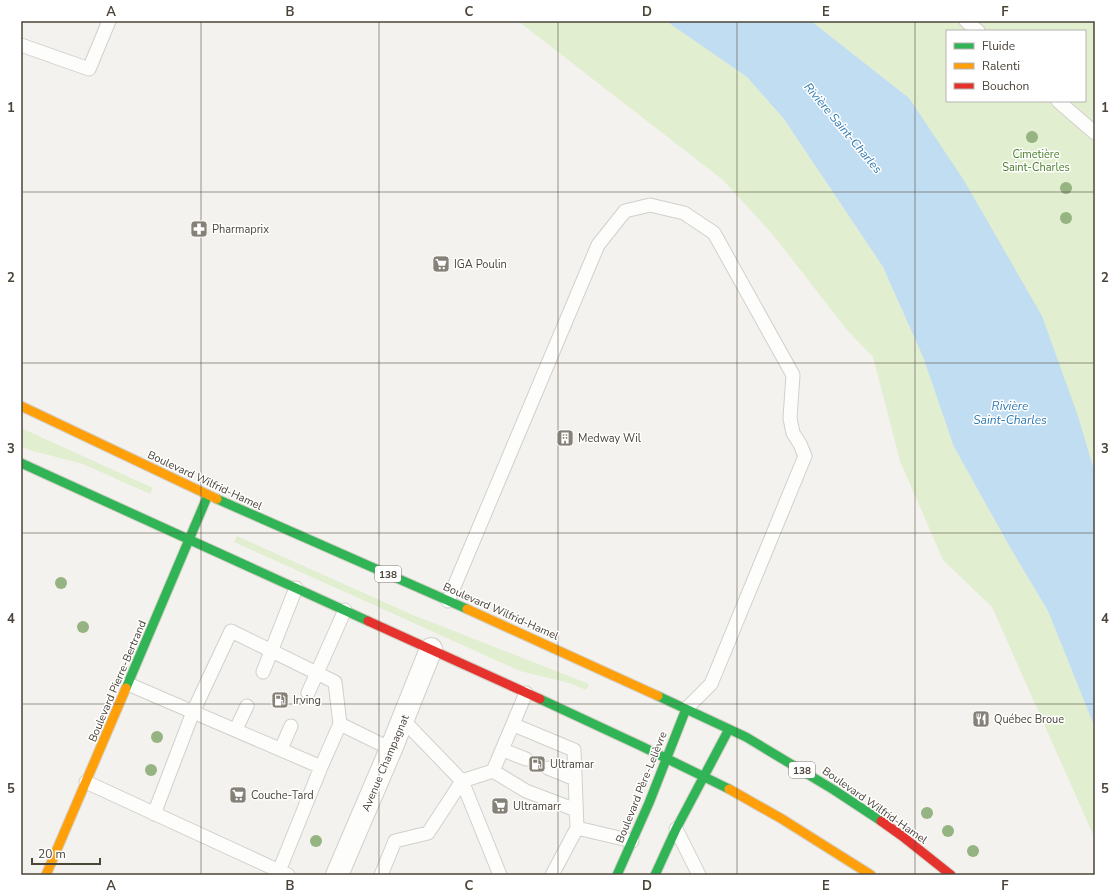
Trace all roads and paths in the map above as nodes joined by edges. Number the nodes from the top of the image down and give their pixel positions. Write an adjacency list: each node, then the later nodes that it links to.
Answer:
1 (109, 21): 4 (lane)
2 (966, 21): 3 (lane)
3 (977, 30)
4 (21, 45)
5 (1059, 102): 6 (lane)
6 (1095, 133)
7 (21, 406): 9 (main road, Boulevard Wilfrid-Hamel / 138)
8 (21, 463): 10 (main road)
9 (208, 495): 10 (main road, Boulevard Pierre-Bertrand); 12 (main road, Boulevard Wilfrid-Hamel / 138)
10 (188, 538): 11 (main road); 18 (main road, Boulevard Pierre-Bertrand)
11 (296, 588): 13 (main road); 15 (lane)
12 (448, 601): 22 (main road, Boulevard Wilfrid-Hamel / 138); 22 (lane)
13 (345, 610): 14 (main road); 17 (lane)
14 (431, 649): 20 (main road); 24 (street, Avenue Champagnat)
15 (271, 651): 16 (lane); 17 (lane); 23 (lane)
16 (263, 672)
17 (317, 673): 19 (lane); 25 (lane)
18 (128, 684): 23 (lane); 41 (main road, Boulevard Pierre-Bertrand)
19 (308, 692)
20 (526, 693): 26 (lane); 33 (main road)
21 (247, 706): 28 (lane)
22 (686, 708): 29 (main road, Boulevard Wilfrid-Hamel / 138); 33 (main road, Boulevard Père-Lelièvre)
23 (193, 712): 28 (lane); 43 (lane)
24 (403, 720): 31 (street, Avenue Champagnat); 40 (lane)
25 (340, 724): 31 (lane); 35 (lane)
26 (514, 725): 32 (lane); 39 (lane)
27 (291, 726): 30 (lane)
28 (236, 729): 30 (lane)
29 (729, 729): 38 (main road); 57 (main road, Boulevard Wilfrid-Hamel / 138)
30 (281, 749): 35 (lane)
31 (391, 749): 49 (street, Avenue Champagnat)
32 (503, 750): 34 (lane); 37 (lane)
33 (666, 757): 38 (main road); 46 (main road, Boulevard Père-Lelièvre)
34 (526, 759)
35 (321, 767): 47 (lane)
36 (548, 768): 39 (lane)
37 (493, 771): 40 (lane); 42 (lane)
38 (704, 777): 45 (main road); 56 (main road)
39 (575, 779): 42 (lane)
40 (462, 781): 50 (lane); 51 (lane)
41 (86, 782): 43 (lane); 48 (main road, Boulevard Pierre-Bertrand)
42 (576, 810): 44 (lane)
43 (154, 814): 47 (lane)
44 (577, 828): 46 (lane); 52 (lane)
45 (676, 829): 54 (main road); 55 (lane)
46 (632, 841): 53 (main road, Boulevard Père-Lelièvre)
47 (283, 873)
48 (46, 875)
49 (337, 875)
50 (381, 875)
51 (500, 875)
52 (552, 875)
53 (617, 875)
54 (655, 875)
55 (699, 875)
56 (871, 875)
57 (951, 875)

